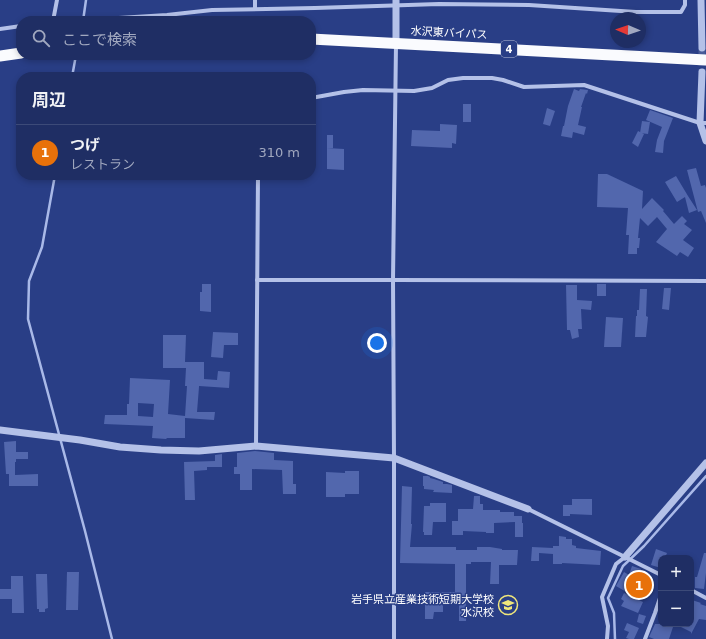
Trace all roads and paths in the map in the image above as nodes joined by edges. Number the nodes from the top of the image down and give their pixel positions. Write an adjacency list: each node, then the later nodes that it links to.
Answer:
1 (57, 0): 7 (street)
2 (255, 0): 6 (street)
3 (685, 0): 5 (street)
4 (701, 0): 13 (street)
5 (397, 2): 6 (street); 12 (street)
6 (255, 9): 8 (street)
7 (54, 16)
8 (153, 16)
9 (16, 26): 10 (street)
10 (0, 28)
11 (316, 39): 12 (highway, 水沢東バイパス / 4)
12 (396, 43): 16 (highway, 水沢東バイパス / 4); 18 (street)
13 (702, 48)
14 (16, 54): 15 (highway)
15 (0, 56)
16 (706, 60)
17 (702, 72): 20 (street)
18 (396, 91): 19 (street); 20 (street); 24 (street)
19 (316, 97)
20 (703, 123): 21 (street)
21 (706, 141)
22 (258, 180): 23 (street)
23 (257, 280): 24 (street); 27 (street)
24 (393, 280): 25 (street); 28 (street)
25 (706, 281)
26 (0, 430): 27 (street)
27 (256, 446): 28 (street)
28 (394, 458): 30 (street); 36 (street)
29 (706, 463): 31 (street)
30 (528, 509): 31 (street)
31 (625, 557): 32 (street); 37 (street)
32 (658, 574)
33 (693, 591): 34 (street)
34 (705, 596)
35 (658, 604): 38 (street)
36 (394, 639)
37 (607, 639)
38 (645, 639)

